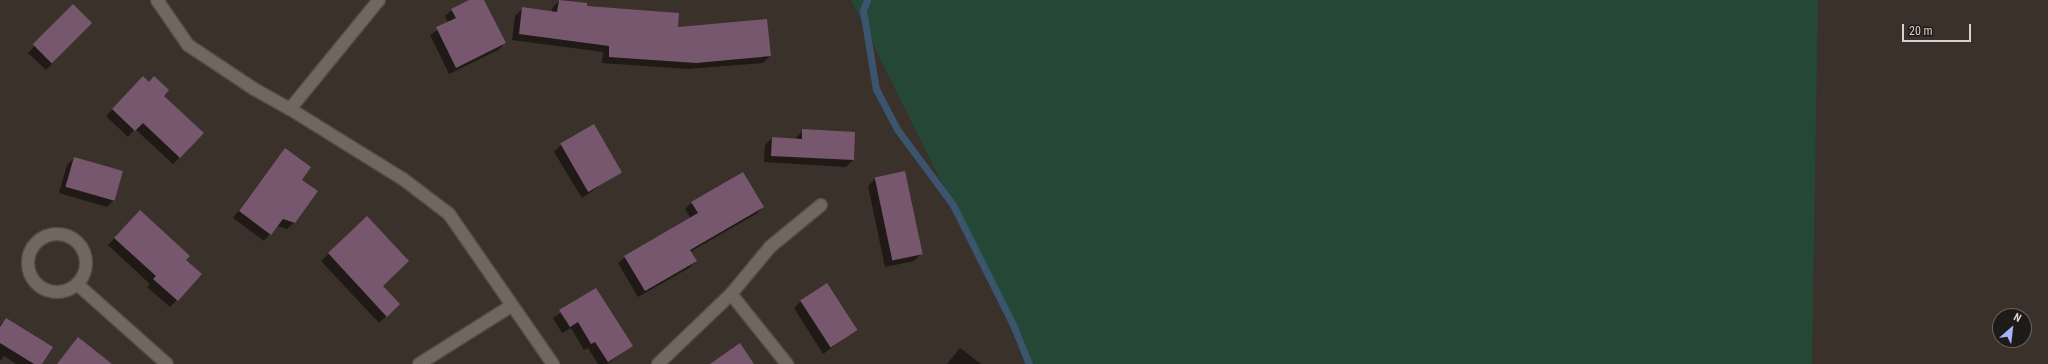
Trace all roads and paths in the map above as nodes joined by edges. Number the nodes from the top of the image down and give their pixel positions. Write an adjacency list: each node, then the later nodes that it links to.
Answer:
1 (157, 0): 3 (street)
2 (378, 0): 3 (street)
3 (290, 109): 7 (street)
4 (821, 205): 6 (street)
5 (77, 284): 5 (street); 8 (street)
6 (731, 294): 11 (street); 12 (street)
7 (511, 306): 9 (street); 10 (street)
8 (167, 364)
9 (419, 364)
10 (553, 364)
11 (658, 364)
12 (786, 364)

